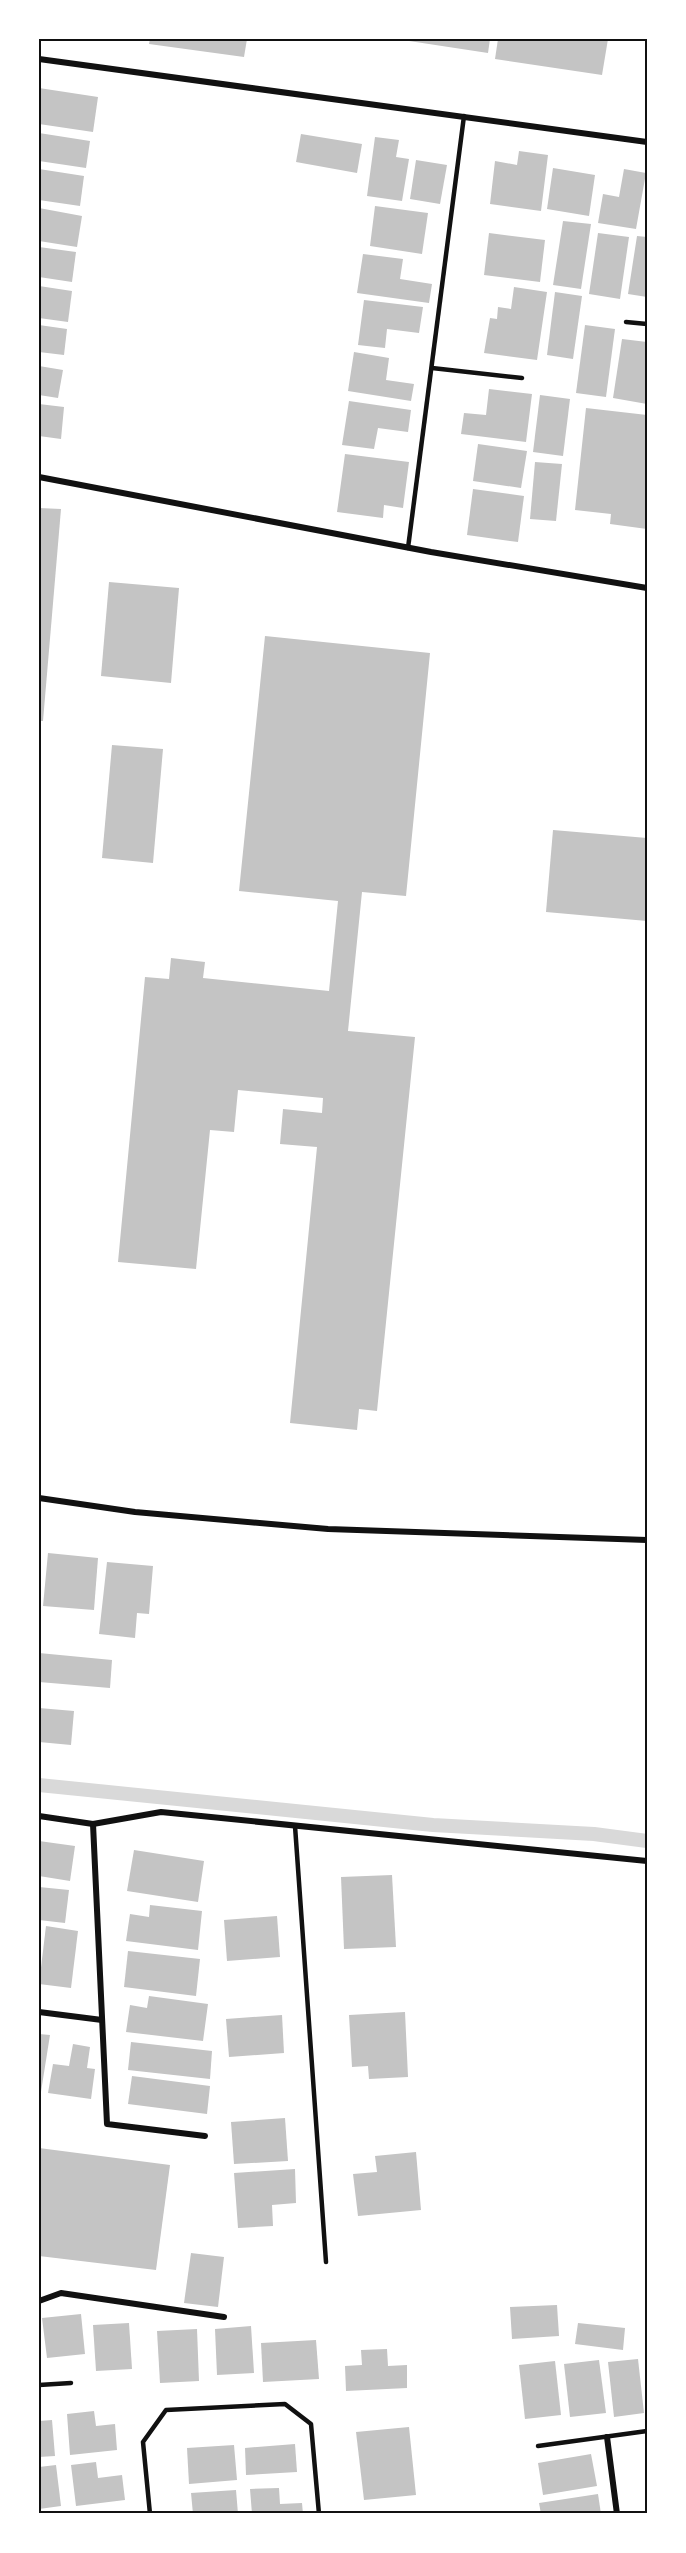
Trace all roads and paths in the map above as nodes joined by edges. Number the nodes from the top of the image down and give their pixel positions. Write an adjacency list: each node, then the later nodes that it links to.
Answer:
1 (39, 59): 2 (street)
2 (464, 116): 3 (street); 6 (lane)
3 (647, 142)
4 (626, 322): 5 (lane)
5 (647, 324)
6 (432, 368): 7 (lane); 9 (lane)
7 (522, 378)
8 (39, 477): 9 (street)
9 (408, 548): 10 (street)
10 (647, 588)
11 (39, 1498): 12 (street)
12 (647, 1540)
13 (39, 1816): 14 (street)
14 (93, 1824): 15 (street); 18 (street)
15 (295, 1826): 16 (street); 20 (lane)
16 (647, 1861)
17 (39, 2012): 18 (street)
18 (102, 2020): 19 (street)
19 (206, 2136)
20 (326, 2262)
21 (39, 2301): 22 (street)
22 (224, 2317)
23 (71, 2383): 24 (lane)
24 (39, 2385)
25 (647, 2431): 26 (lane)
26 (607, 2437): 27 (lane); 30 (street)
27 (538, 2446)
28 (150, 2514): 29 (lane)
29 (319, 2514)
30 (617, 2514)

